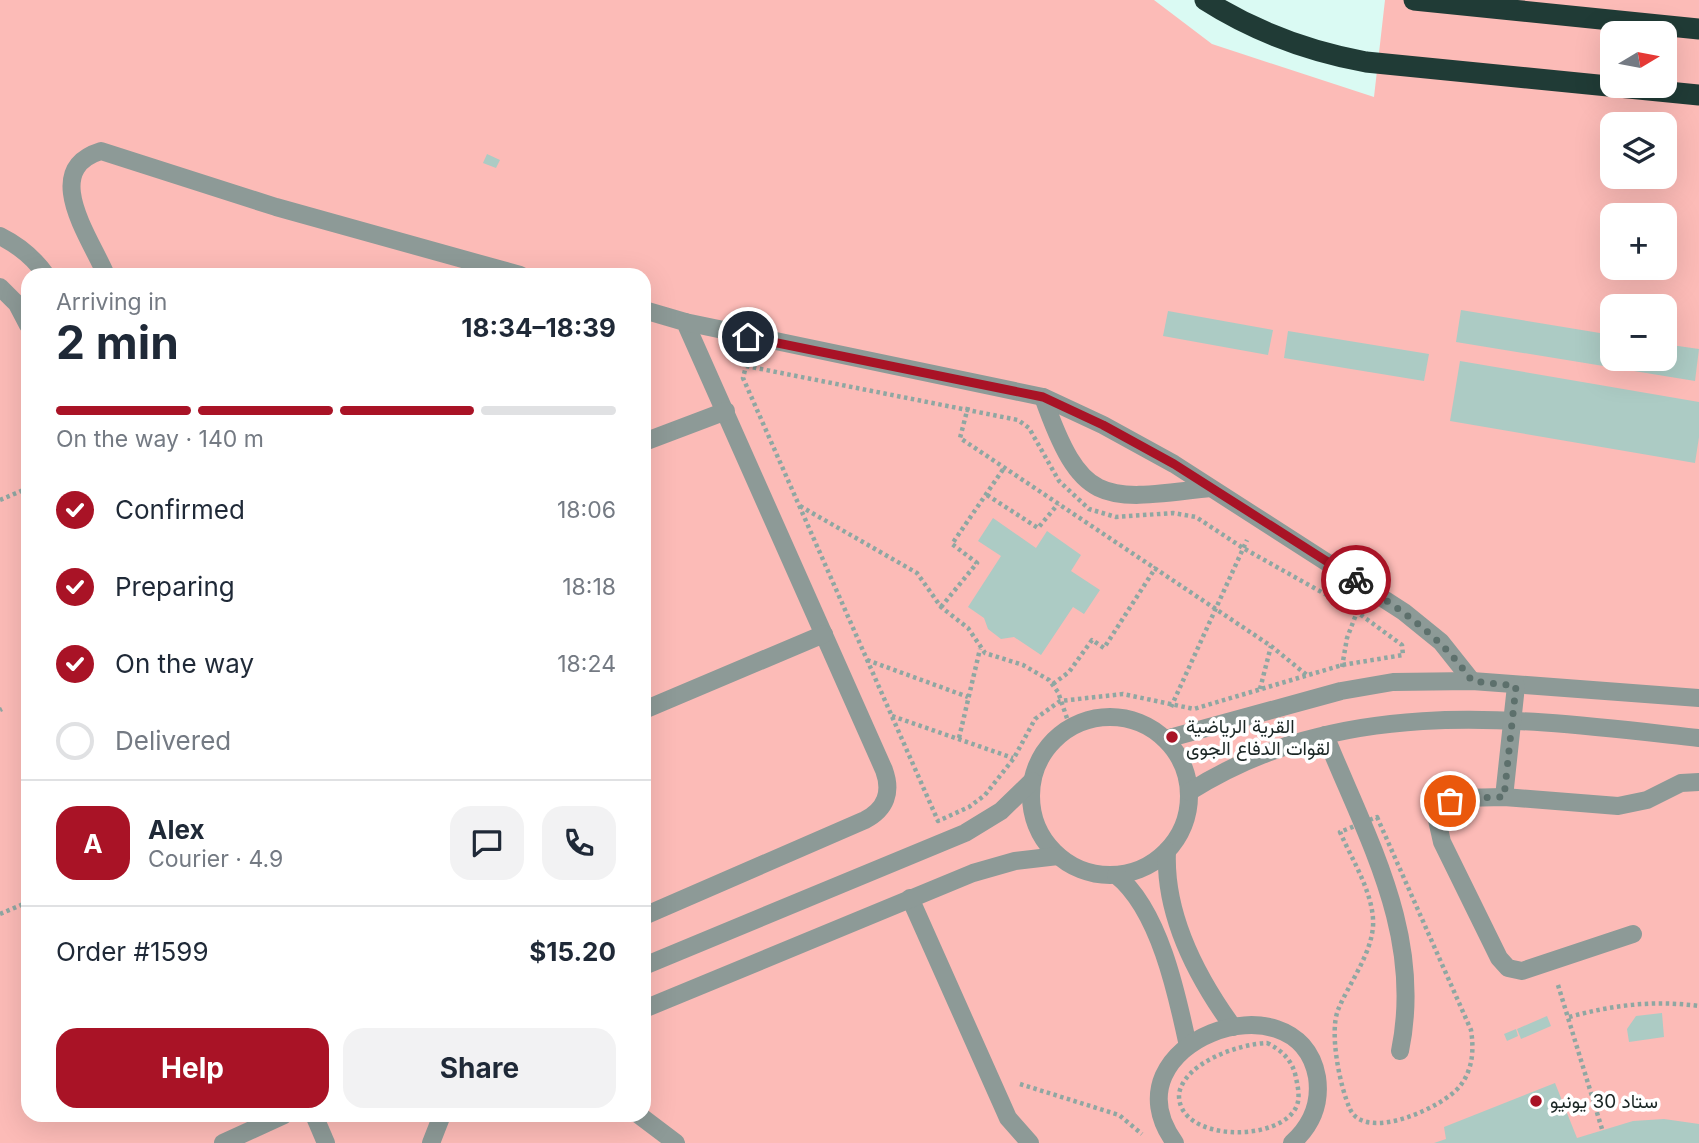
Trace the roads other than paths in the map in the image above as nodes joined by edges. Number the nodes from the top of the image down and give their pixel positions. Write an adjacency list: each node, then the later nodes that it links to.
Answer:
1 (1205, 0): 4 (highway)
2 (1414, 0): 3 (highway)
3 (1699, 29)
4 (1699, 95)
5 (0, 236): 6 (lane)
6 (41, 268)
7 (103, 268): 8 (lane)
8 (495, 268)
9 (0, 288): 10 (lane)
10 (21, 312)
11 (651, 312): 12 (lane)
12 (685, 322): 13 (lane); 14 (lane)
13 (1043, 397): 16 (lane); 16 (lane)
14 (726, 411): 15 (lane); 17 (lane)
15 (651, 439)
16 (1210, 488): 18 (lane)
17 (824, 634): 21 (lane); 34 (lane)
18 (1472, 681): 19 (lane); 24 (lane)
19 (1516, 686): 20 (lane); 22 (lane)
20 (1699, 698)
21 (651, 707)
22 (1512, 720): 23 (lane); 25 (lane); 29 (lane)
23 (1325, 735): 28 (lane); 40 (lane)
24 (1162, 736): 26 (lane); 28 (lane)
25 (1699, 738)
26 (1035, 773): 31 (lane); 36 (lane)
27 (1699, 782): 29 (lane)
28 (1189, 792): 30 (lane)
29 (1504, 797): 35 (lane)
30 (1167, 851): 32 (lane); 38 (lane)
31 (1058, 856): 32 (lane); 33 (lane)
32 (1116, 876): 39 (lane)
33 (910, 898): 37 (lane); 49 (lane)
34 (651, 913)
35 (1633, 934)
36 (651, 964)
37 (651, 1006)
38 (1233, 1027): 39 (lane); 51 (lane)
39 (1188, 1046): 50 (lane)
40 (1400, 1051)
41 (269, 1122): 45 (lane)
42 (317, 1122): 46 (lane)
43 (439, 1122): 47 (lane)
44 (648, 1122): 48 (lane)
45 (223, 1143)
46 (326, 1143)
47 (431, 1143)
48 (676, 1143)
49 (1030, 1143)
50 (1175, 1143)
51 (1292, 1143)

